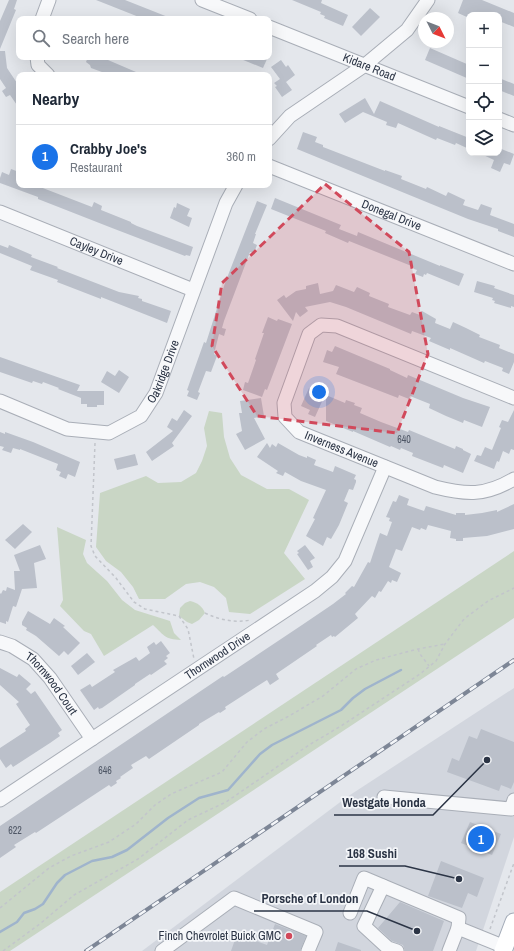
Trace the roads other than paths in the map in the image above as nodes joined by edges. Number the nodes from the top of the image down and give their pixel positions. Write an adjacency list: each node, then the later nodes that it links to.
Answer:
1 (49, 0): 4 (street)
2 (202, 0): 5 (street)
3 (428, 0): 8 (street)
4 (43, 16)
5 (242, 16)
6 (272, 27): 8 (street, Kidare Road)
7 (37, 60): 9 (street)
8 (365, 65): 10 (street, Kidare Road); 13 (street)
9 (45, 72)
10 (466, 106)
11 (502, 120): 12 (street)
12 (514, 125)
13 (272, 136)
14 (272, 167): 17 (street, Donegal Drive)
15 (234, 188): 18 (street, Oakridge Drive)
16 (0, 212): 18 (street, Cayley Drive)
17 (514, 264)
18 (193, 290): 20 (street, Oakridge Drive)
19 (514, 398): 21 (street, Inverness Avenue)
20 (0, 401)
21 (384, 467): 22 (street, Inverness Avenue); 24 (street, Thornwood Drive)
22 (514, 479)
23 (0, 642): 24 (street, Thornwood Court)
24 (92, 739): 25 (street, Thornwood Drive)
25 (2, 795)
26 (384, 797): 27 (street)
27 (514, 800)
28 (383, 886): 29 (street); 31 (street); 35 (street)
29 (350, 913)
30 (514, 922): 32 (main road)
31 (458, 928): 32 (street); 36 (street)
32 (504, 949)
33 (162, 951): 34 (street)
34 (308, 951)
35 (397, 951)
36 (449, 951)

